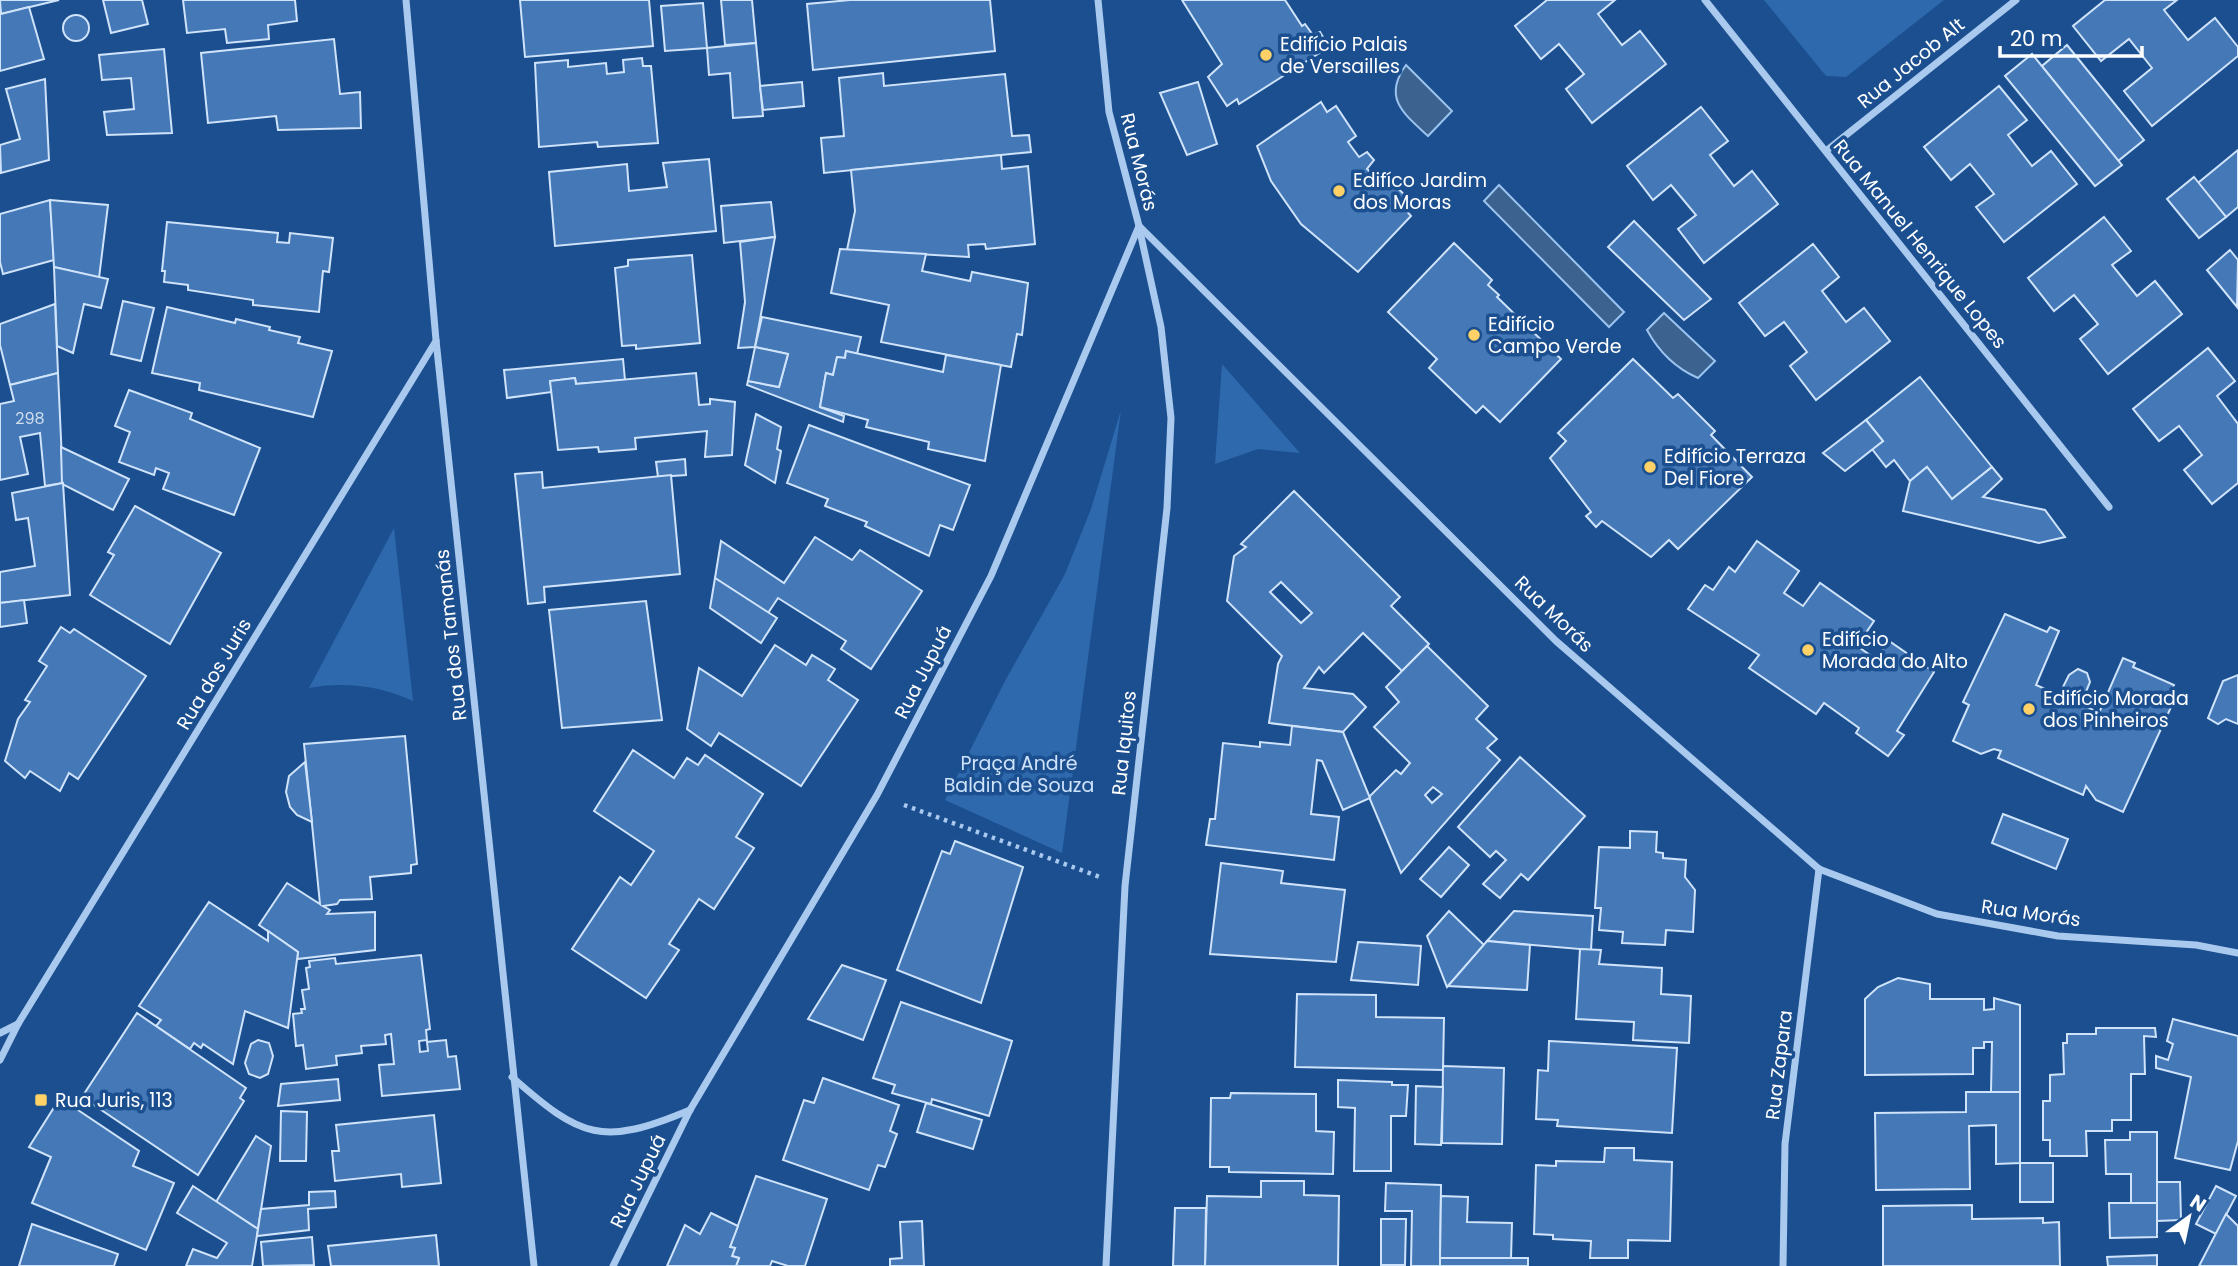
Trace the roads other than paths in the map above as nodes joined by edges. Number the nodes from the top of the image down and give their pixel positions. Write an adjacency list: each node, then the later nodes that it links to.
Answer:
1 (406, 0): 7 (street, Rua dos Tamanás)
2 (1098, 0): 6 (street, Rua Morás)
3 (1705, 0): 5 (street, Rua Manuel Henrique Lopes)
4 (2016, 0): 5 (street, Rua Jacob Alt)
5 (1826, 151): 8 (street, Rua Manuel Henrique Lopes)
6 (1139, 226): 9 (street, Rua Morás); 15 (street, Rua Jupuá); 18 (street, Rua Iquitos)
7 (436, 341): 11 (street, Rua dos Juris); 14 (street, Rua dos Tamanás)
8 (2109, 507)
9 (1819, 869): 10 (street, Rua Morás); 19 (street, Rua Zapara)
10 (2238, 953)
11 (19, 1024): 12 (street); 13 (street, Rua dos Juris)
12 (0, 1033)
13 (0, 1060)
14 (512, 1077): 15 (street, Rua Jupuá); 16 (street, Rua dos Tamanás)
15 (690, 1110): 17 (street, Rua Jupuá)
16 (534, 1266)
17 (613, 1266)
18 (1106, 1266)
19 (1783, 1266)

